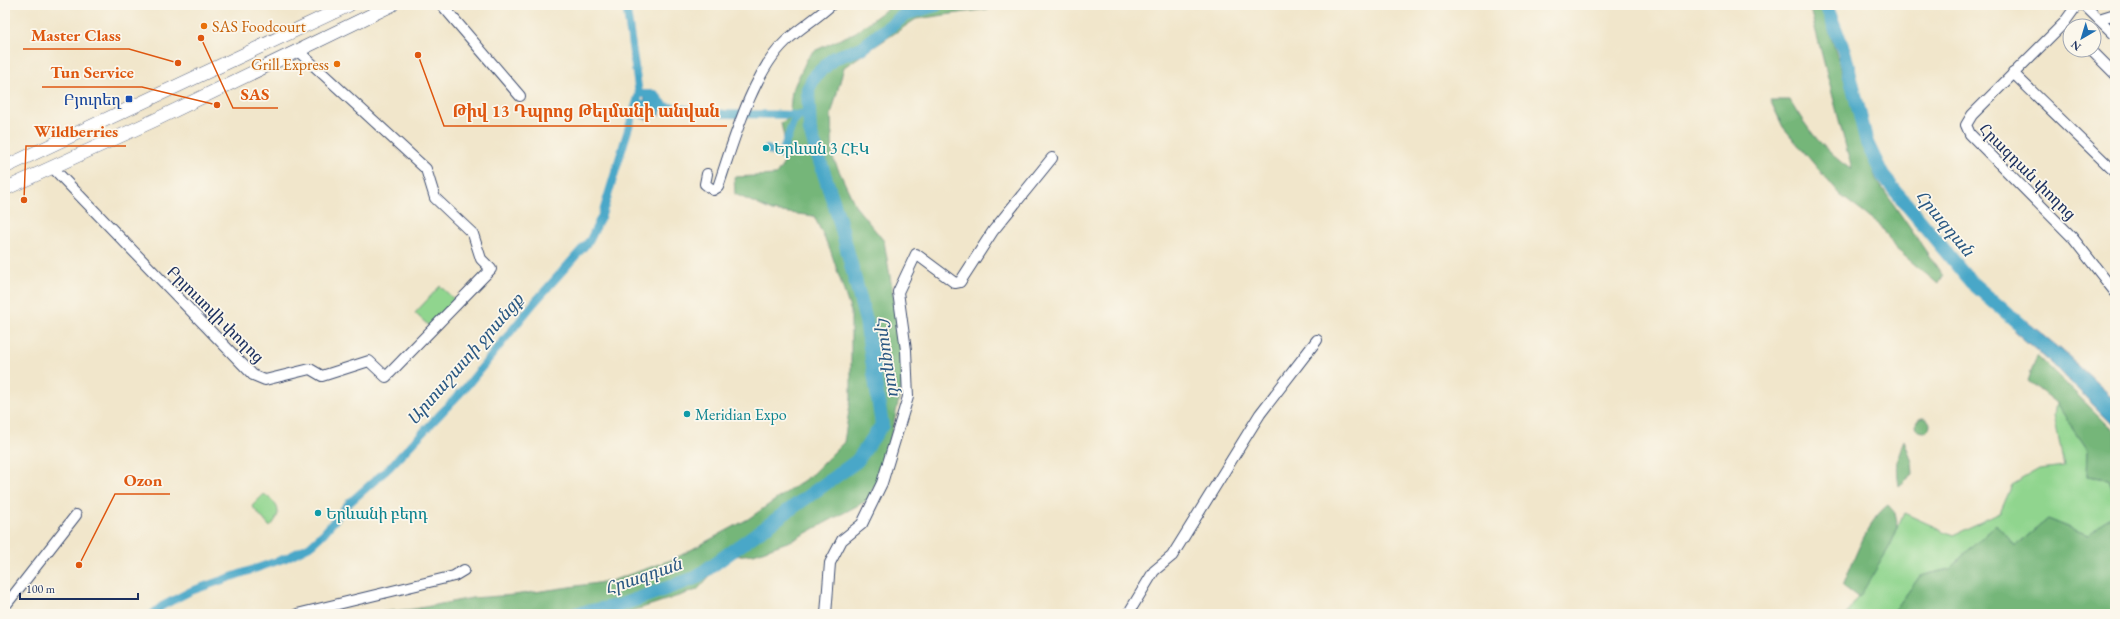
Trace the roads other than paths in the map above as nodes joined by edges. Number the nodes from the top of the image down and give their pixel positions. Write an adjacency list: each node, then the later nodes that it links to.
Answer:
1 (350, 5): 18 (main road)
2 (392, 5): 14 (main road)
3 (442, 5): 19 (street)
4 (832, 5): 27 (street)
5 (2077, 5): 8 (street)
6 (2084, 5): 9 (street)
7 (2115, 14): 10 (street)
8 (2071, 18)
9 (2099, 18)
10 (2102, 18)
11 (2102, 21): 13 (street)
12 (2062, 30): 16 (street)
13 (2115, 35)
14 (297, 50): 21 (main road); 25 (street, Բրյուսովի փողոց)
15 (2099, 58): 17 (street)
16 (2013, 73): 26 (street); 29 (street, Հրազդան փողոց)
17 (2115, 74)
18 (181, 86): 20 (main road); 21 (main road)
19 (520, 96)
20 (146, 101): 22 (main road); 24 (main road)
21 (187, 103): 22 (main road)
22 (155, 120): 25 (main road)
23 (1052, 158): 35 (street)
24 (5, 167)
25 (52, 167): 28 (main road)
26 (2115, 172)
27 (707, 174)
28 (5, 189)
29 (2115, 292)
30 (1317, 340): 36 (street)
31 (76, 515): 33 (street)
32 (464, 570): 34 (street)
33 (5, 606)
34 (298, 614)
35 (826, 614)
36 (1128, 614)

